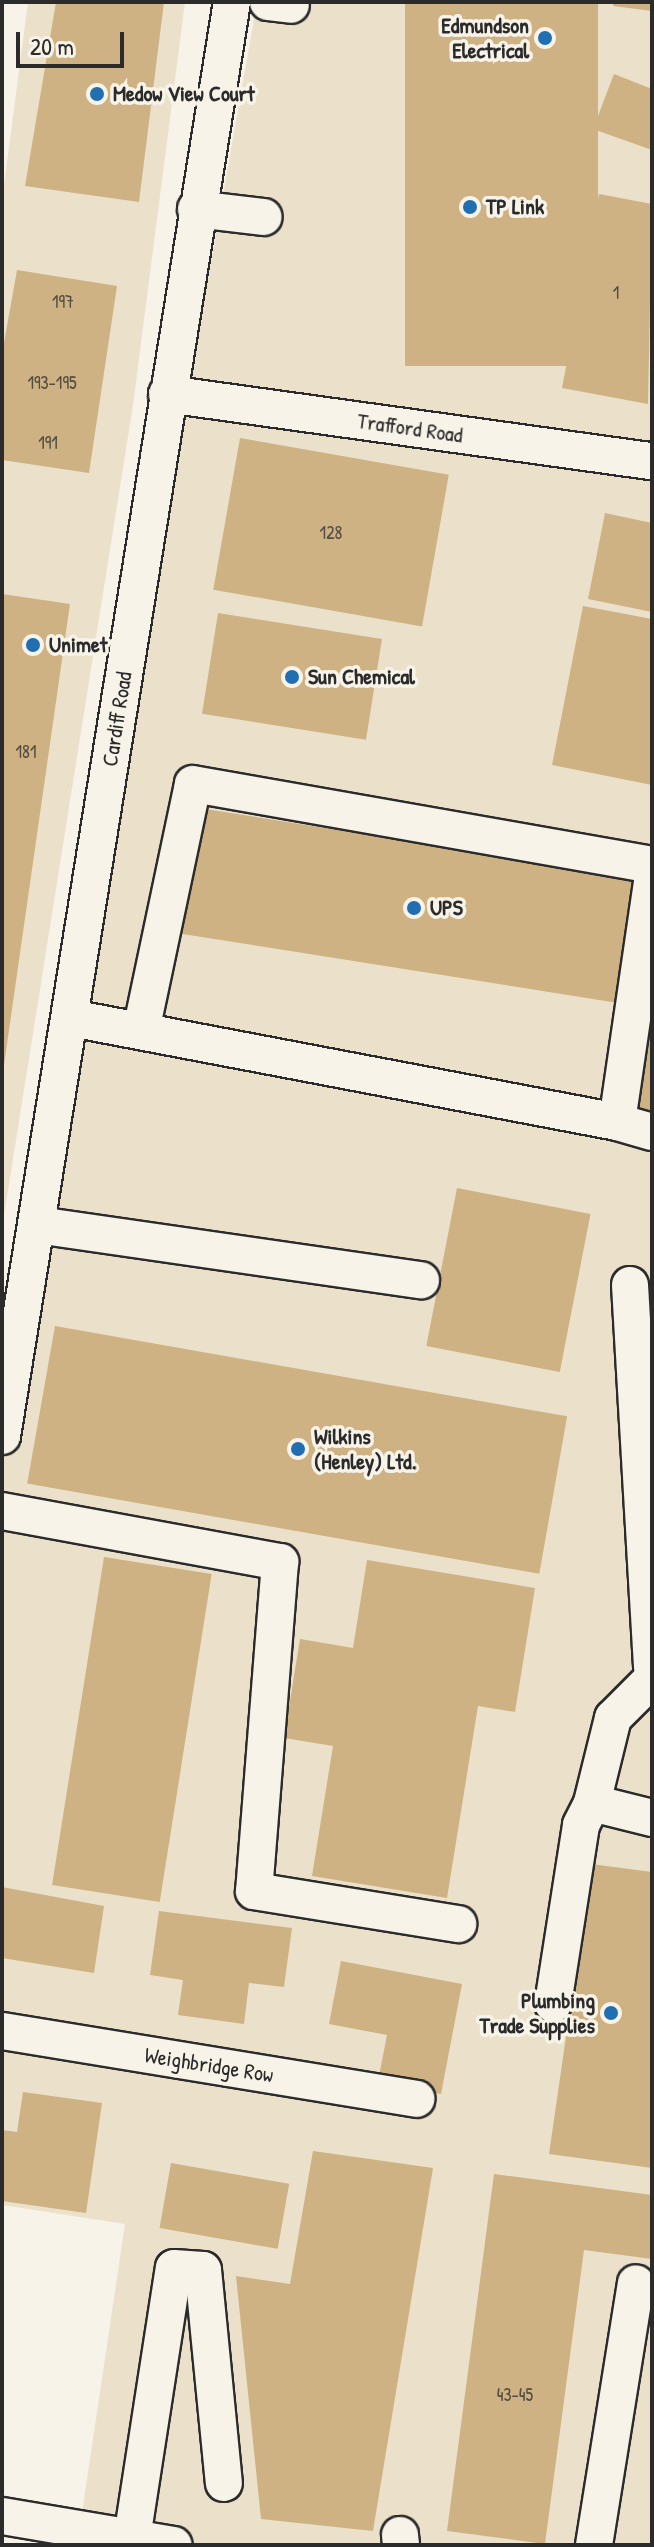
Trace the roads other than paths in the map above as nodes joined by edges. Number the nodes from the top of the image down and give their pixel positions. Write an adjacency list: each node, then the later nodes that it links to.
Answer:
1 (232, 2): 2 (street, Cardiff Road)
2 (196, 209): 3 (street); 4 (street, Cardiff Road)
3 (264, 217)
4 (167, 394): 5 (street, Trafford Road); 8 (street, Cardiff Road)
5 (652, 461)
6 (652, 865): 9 (street)
7 (652, 883): 10 (street)
8 (71, 1018): 9 (street); 12 (street, Cardiff Road)
9 (141, 1031): 10 (street)
10 (617, 1122): 11 (street)
11 (652, 1132)
12 (37, 1225): 13 (street); 15 (street, Cardiff Road)
13 (421, 1280)
14 (630, 1285): 17 (street)
15 (2, 1436)
16 (2, 1511): 21 (street)
17 (652, 1667)
18 (652, 1679): 19 (street)
19 (592, 1803): 20 (street); 22 (street)
20 (652, 1818)
21 (458, 1924)
22 (553, 2004)
23 (2, 2031): 24 (street, Weighbridge Row)
24 (416, 2099)
25 (636, 2283): 31 (street)
26 (224, 2483): 29 (street)
27 (2, 2516): 28 (street)
28 (78, 2537): 29 (street)
29 (132, 2538): 30 (street)
30 (174, 2545)
31 (594, 2545)

